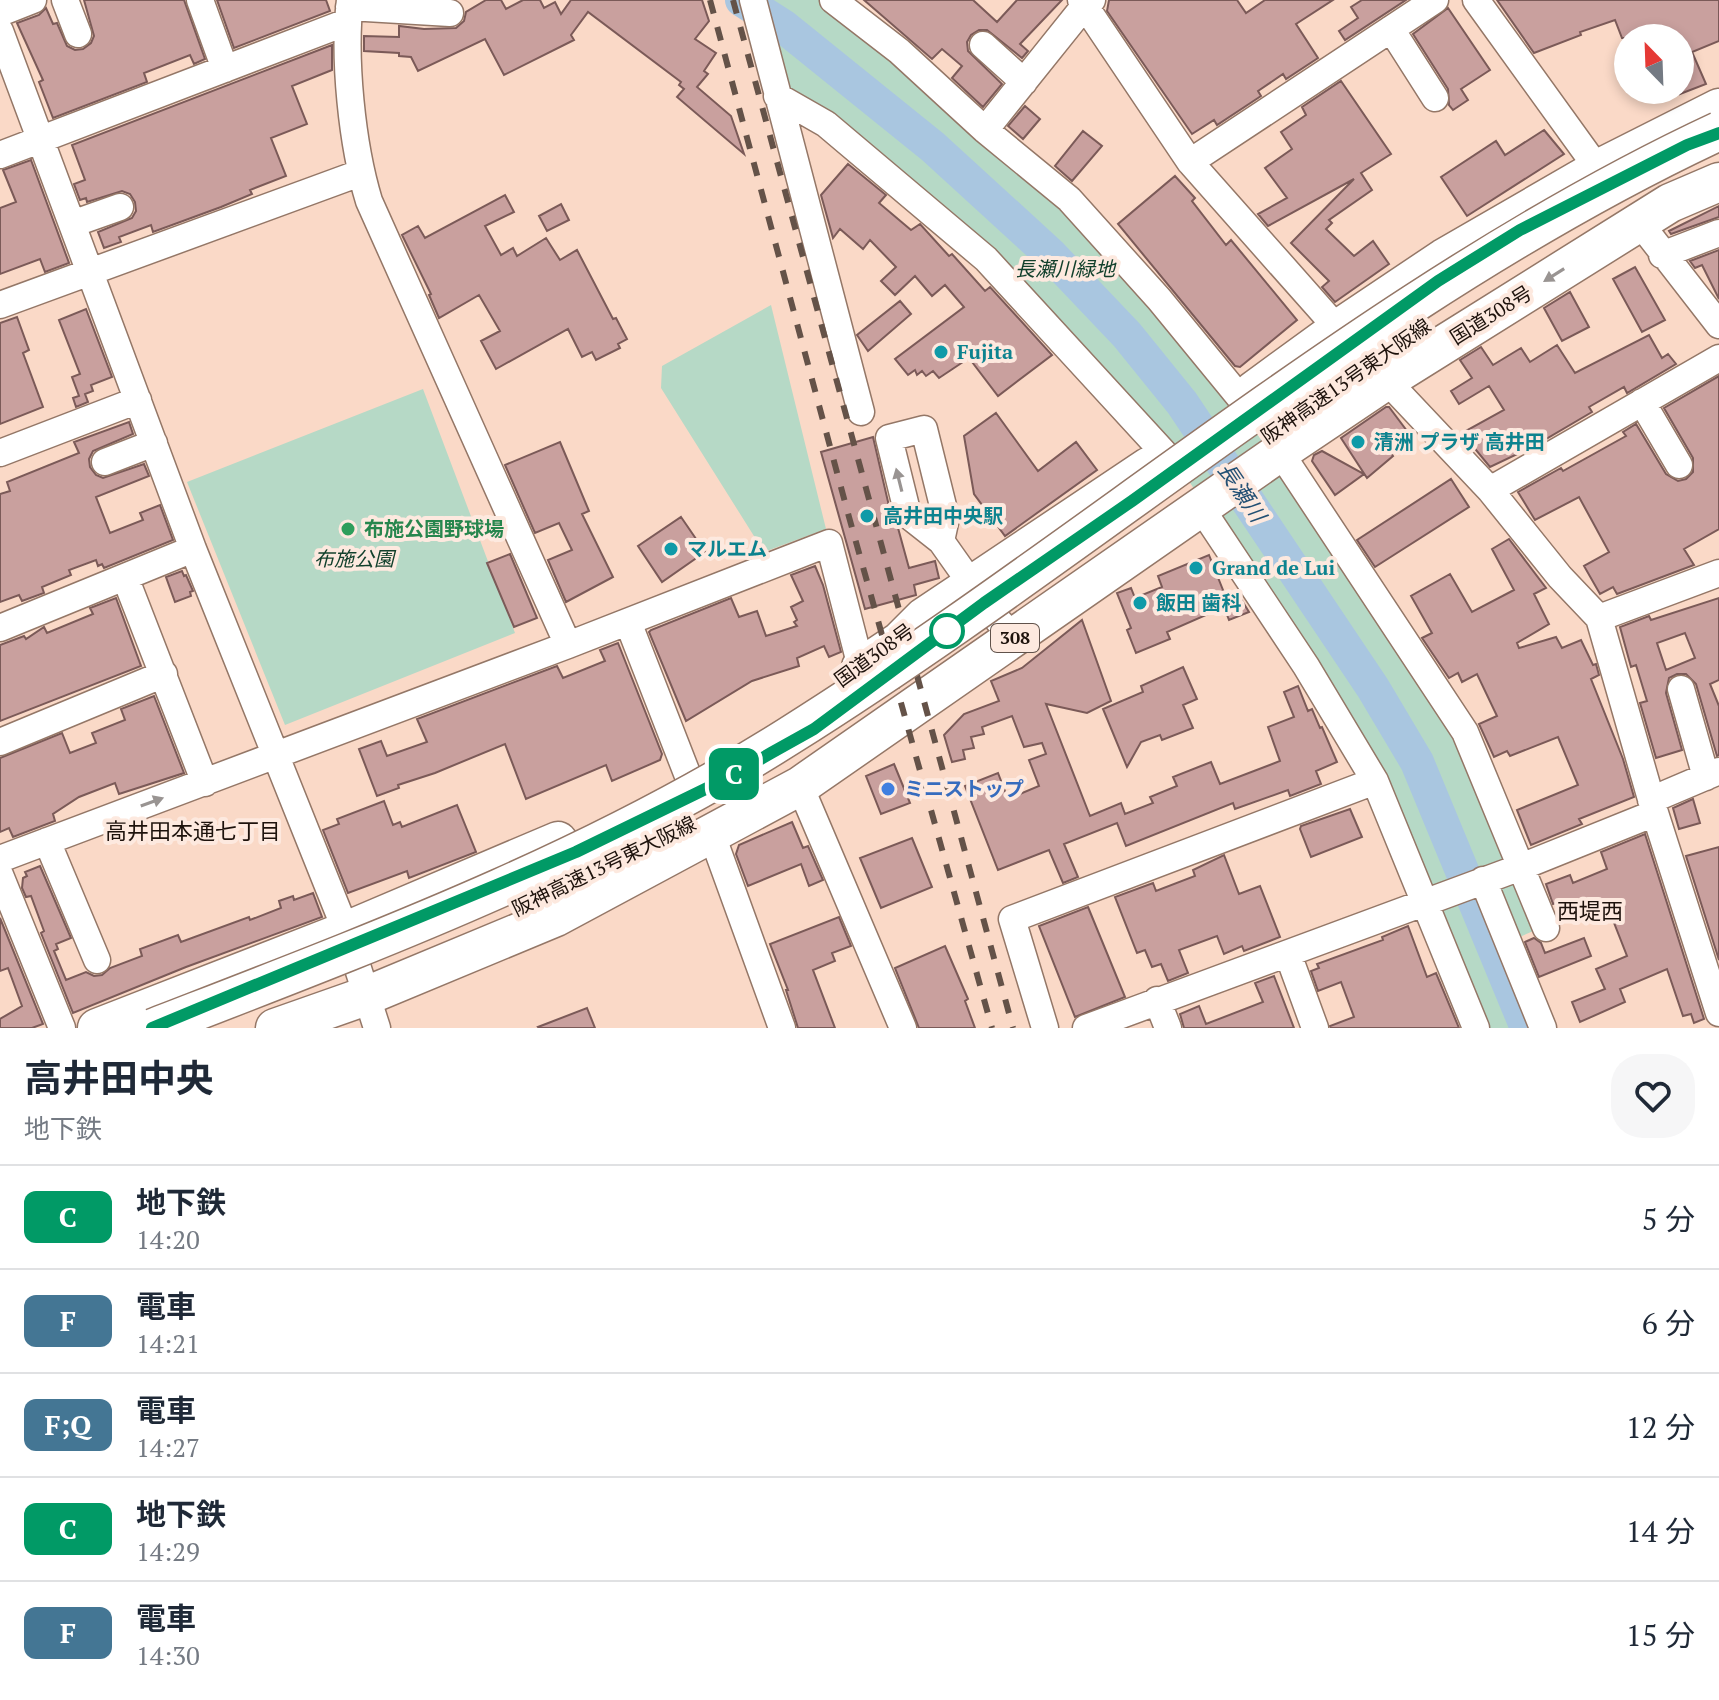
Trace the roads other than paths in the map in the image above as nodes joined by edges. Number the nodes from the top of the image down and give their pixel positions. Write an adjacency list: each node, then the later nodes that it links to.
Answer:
1 (33, 0): 10 (street)
2 (65, 0): 14 (street)
3 (200, 0): 16 (street)
4 (753, 0): 18 (street)
5 (833, 0): 21 (street)
6 (1435, 0): 12 (street)
7 (1476, 0): 27 (street)
8 (1086, 1): 17 (street); 26 (street)
9 (348, 10): 11 (street); 16 (street); 28 (street)
10 (0, 13)
11 (450, 13)
12 (1391, 29): 19 (street); 26 (street)
13 (0, 31): 23 (street)
14 (78, 34)
15 (983, 45): 17 (street)
16 (225, 69): 23 (street)
17 (1024, 82): 21 (street)
18 (777, 96): 44 (street); 48 (street)
19 (1435, 98)
20 (1719, 108): 27 (highway, 国道308号)
21 (985, 130): 41 (street)
22 (1719, 131): 90 (highway, 阪神高速13号東大阪線, bridge)
23 (40, 139): 24 (street); 32 (street)
24 (0, 155)
25 (1719, 158): 91 (highway, 阪神高速13号東大阪線)
26 (1190, 162): 38 (street)
27 (1598, 169): 38 (highway, 国道308号)
28 (360, 173): 35 (street); 62 (street)
29 (1719, 182): 31 (highway, 国道308号 / 308)
30 (120, 207): 32 (street)
31 (1639, 222): 34 (street); 40 (highway, 国道308号 / 308, one-way to 40)
32 (72, 224): 35 (street)
33 (1719, 233): 34 (street)
34 (1662, 255): 37 (street)
35 (90, 272): 36 (street); 42 (street)
36 (0, 305)
37 (1719, 325)
38 (1338, 329): 40 (street); 41 (highway, 国道308号)
39 (1719, 358): 43 (street)
40 (1387, 380): 46 (highway, 国道308号 / 308); 51 (street)
41 (1241, 399): 48 (highway, 国道308号)
42 (138, 400): 45 (street); 47 (street)
43 (1642, 402): 50 (street); 51 (street)
44 (861, 412)
45 (154, 443): 49 (street); 54 (street)
46 (1280, 452): 52 (highway, 国道308号 / 308); 77 (street)
47 (0, 453)
48 (1166, 455): 57 (highway, 国道308号)
49 (105, 462)
50 (1679, 465)
51 (1490, 490): 58 (street)
52 (1201, 508): 61 (highway, 国道308号 / 308); 70 (street)
53 (941, 541): 57 (street)
54 (193, 549): 56 (street); 67 (street)
55 (1719, 573): 58 (street)
56 (125, 577): 60 (street); 64 (street)
57 (973, 585): 61 (street); 63 (highway, 国道308号)
58 (1599, 618): 73 (street)
59 (628, 622): 62 (street); 63 (street); 69 (street)
60 (1, 625)
61 (1015, 639): 72 (highway, 国道308号 / 308)
62 (568, 645): 67 (street)
63 (861, 667): 69 (highway, 国道308号)
64 (164, 674): 66 (street); 71 (street)
65 (1681, 689): 68 (street)
66 (0, 742)
67 (277, 755): 71 (street); 82 (street)
68 (1712, 774): 73 (street)
69 (688, 776): 82 (highway, 国道308号)
70 (1375, 781): 80 (street); 95 (street)
71 (205, 783): 75 (street, one-way to 71)
72 (800, 786): 74 (highway, 国道308号 / 308); 94 (street)
73 (1653, 806): 77 (street); 87 (street)
74 (712, 835): 86 (highway, 国道308号 / 308); 93 (street)
75 (47, 841): 76 (street); 84 (street)
76 (0, 859)
77 (1521, 867): 79 (street); 81 (street)
78 (0, 875): 88 (street)
79 (1475, 883): 80 (street); 100 (street)
80 (1424, 904): 83 (street); 99 (street)
81 (1546, 928)
82 (346, 931): 86 (street); 89 (highway, 国道308号)
83 (1288, 954): 85 (street); 98 (street)
84 (97, 960)
85 (1157, 1000): 96 (street); 97 (street)
86 (372, 1012): 92 (highway, 国道308号 / 308)
87 (1719, 1013)
88 (62, 1028)
89 (97, 1028)
90 (153, 1028)
91 (226, 1028)
92 (275, 1028)
93 (782, 1028)
94 (903, 1028)
95 (1045, 1028)
96 (1086, 1028)
97 (1168, 1028)
98 (1315, 1028)
99 (1476, 1028)
100 (1543, 1028)

